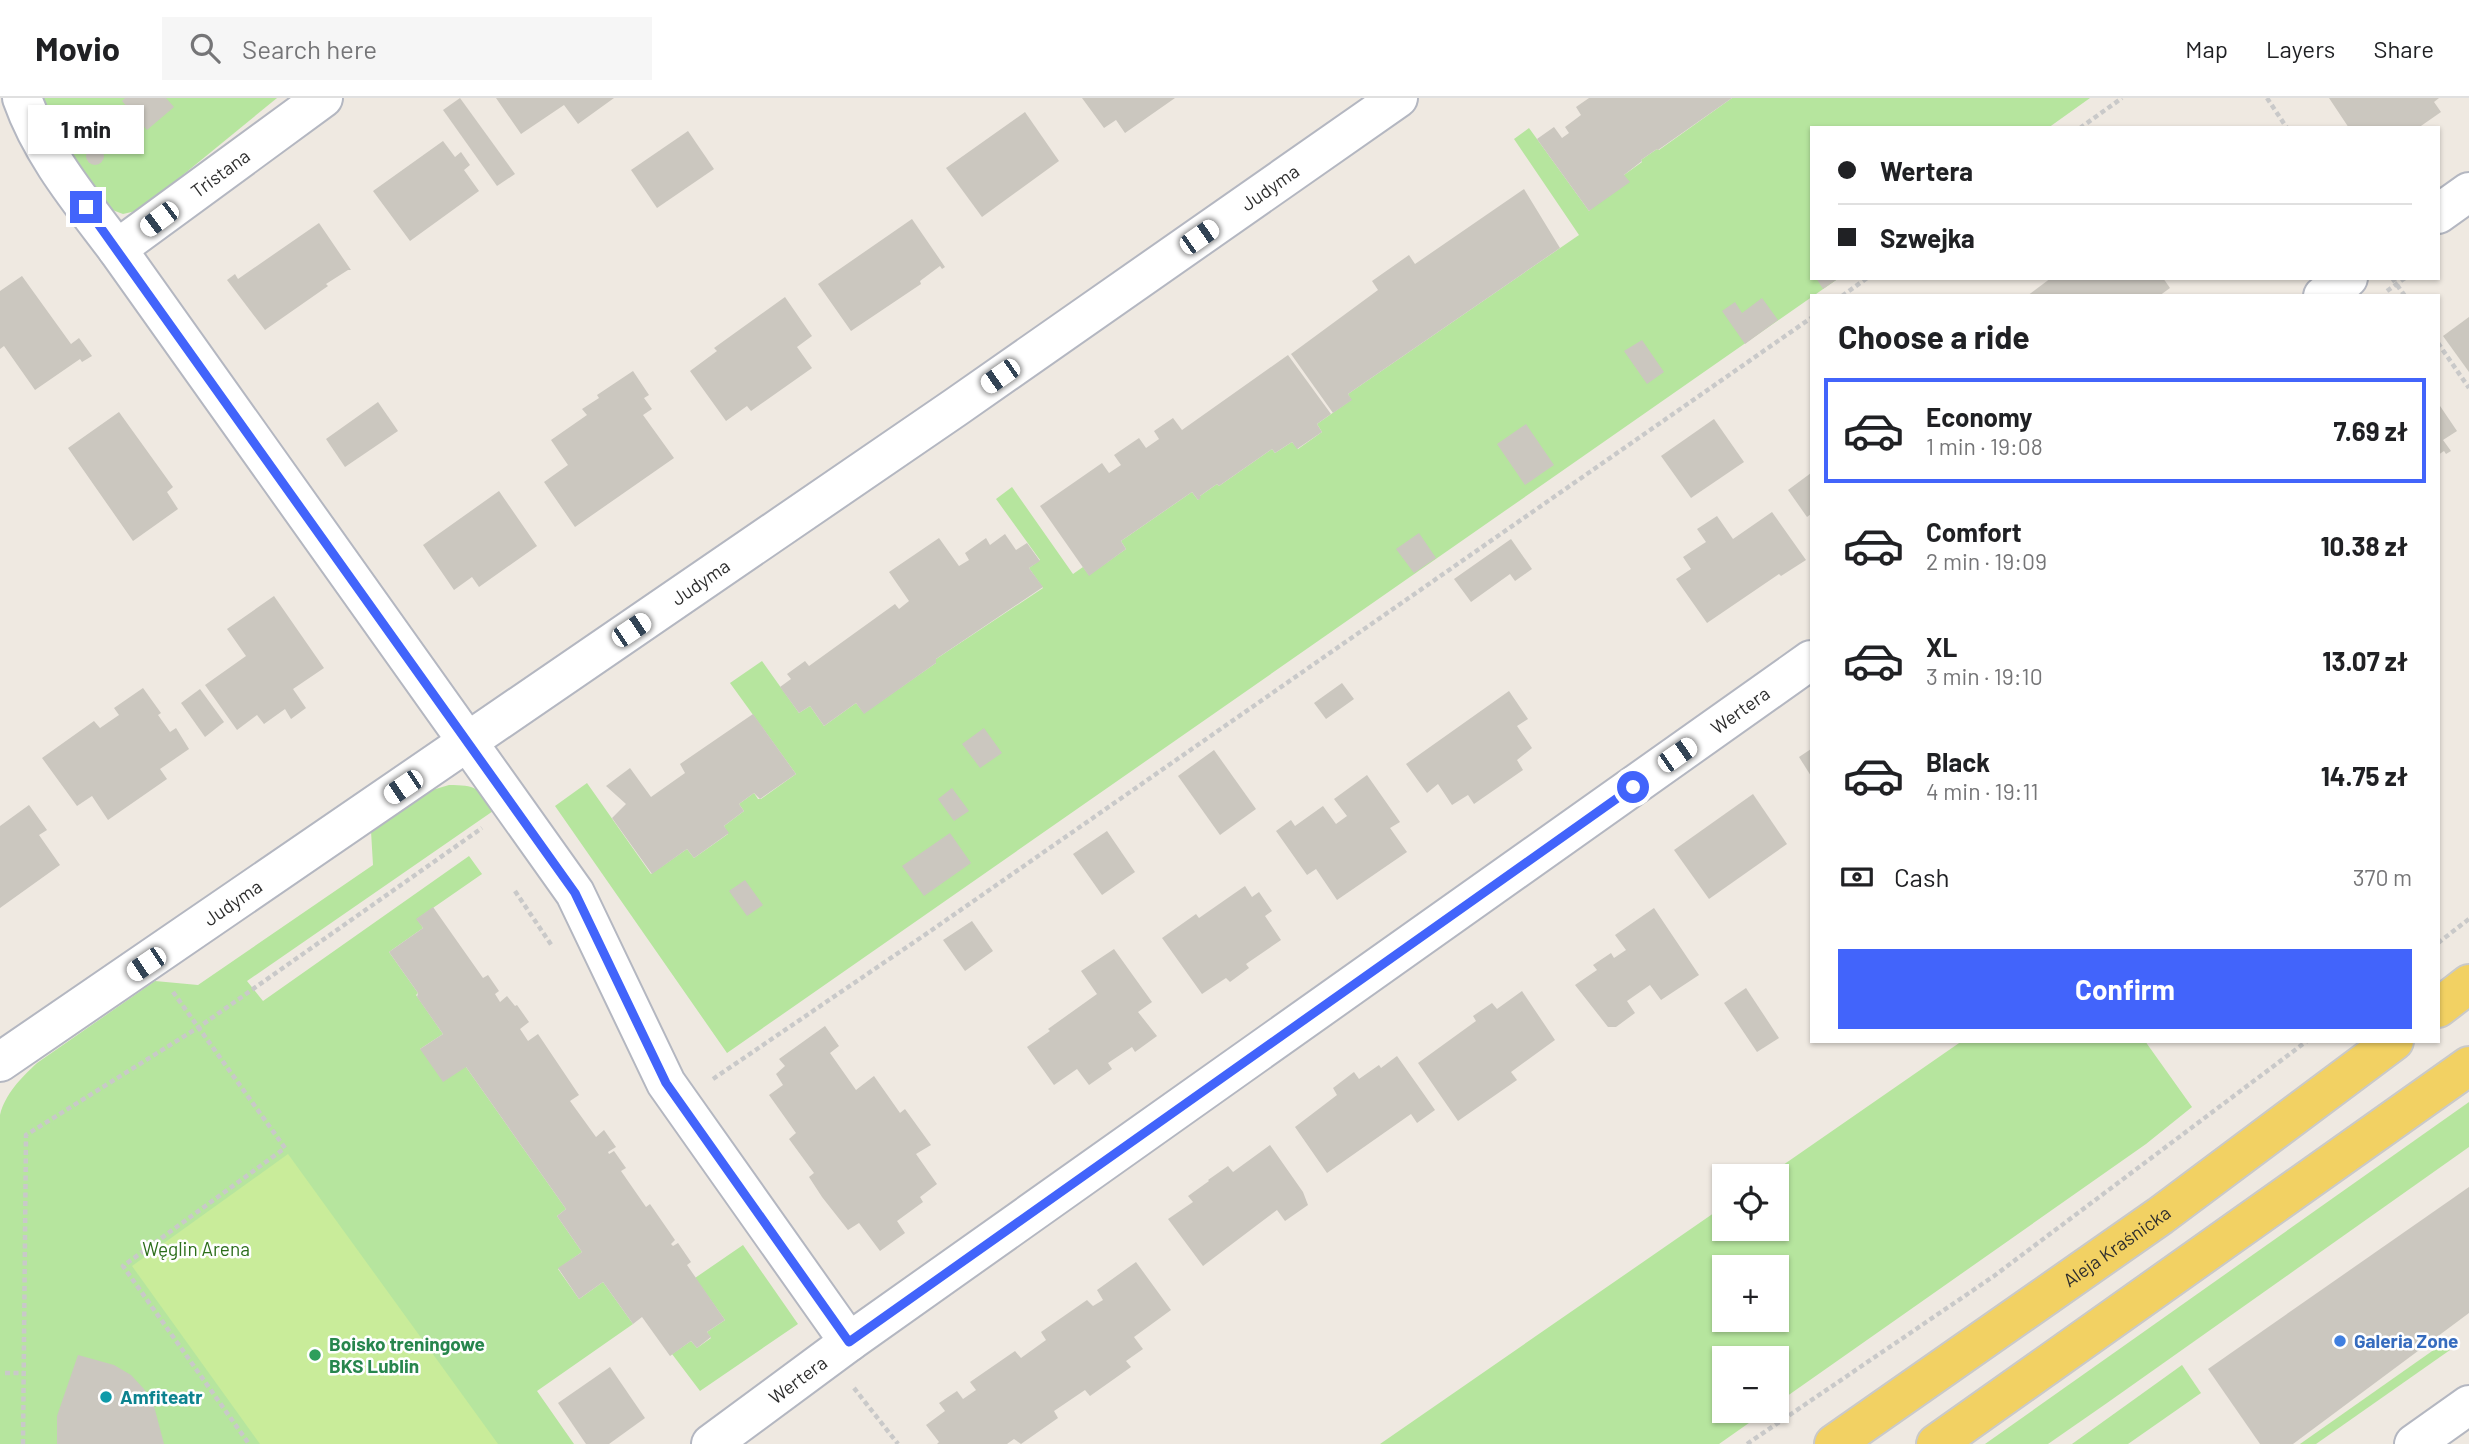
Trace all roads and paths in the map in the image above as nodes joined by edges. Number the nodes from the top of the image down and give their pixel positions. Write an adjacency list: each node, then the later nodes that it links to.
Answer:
1 (22, 98): 10 (street)
2 (323, 98): 10 (street, Tristana)
3 (1398, 98): 24 (street, Judyma)
4 (2122, 98): 6 (path)
5 (2267, 98): 7 (path)
6 (2083, 126)
7 (2286, 126)
8 (2469, 192): 9 (street)
9 (2440, 213)
10 (117, 249): 24 (street)
11 (1864, 280): 16 (path)
12 (2345, 280): 17 (street)
13 (2394, 280): 15 (path)
14 (2402, 280): 15 (path)
15 (2397, 284): 18 (path); 19 (path)
16 (1845, 294)
17 (2326, 294)
18 (2384, 294)
19 (2404, 294)
20 (1810, 319): 36 (path)
21 (2440, 346): 22 (path)
22 (2469, 388)
23 (1810, 661): 37 (street, Wertera)
24 (468, 743): 25 (street); 34 (street, Judyma)
25 (514, 806): 31 (path); 37 (street)
26 (2469, 919): 27 (path)
27 (2440, 941)
28 (167, 983): 31 (path)
29 (2469, 984): 30 (main road)
30 (2440, 1006)
31 (198, 1027): 39 (path); 43 (path)
32 (2304, 1043): 46 (path)
33 (2391, 1043): 47 (main road, Aleja Kraśnicka)
34 (0, 1062)
35 (2469, 1066): 48 (main road)
36 (709, 1082)
37 (849, 1342): 44 (street, Wertera)
38 (5, 1373): 39 (path)
39 (24, 1373): 42 (path)
40 (851, 1384): 45 (path)
41 (2469, 1405): 49 (street)
42 (23, 1444)
43 (249, 1444)
44 (711, 1444)
45 (898, 1444)
46 (1748, 1444)
47 (1834, 1444)
48 (1936, 1444)
49 (2414, 1444)

